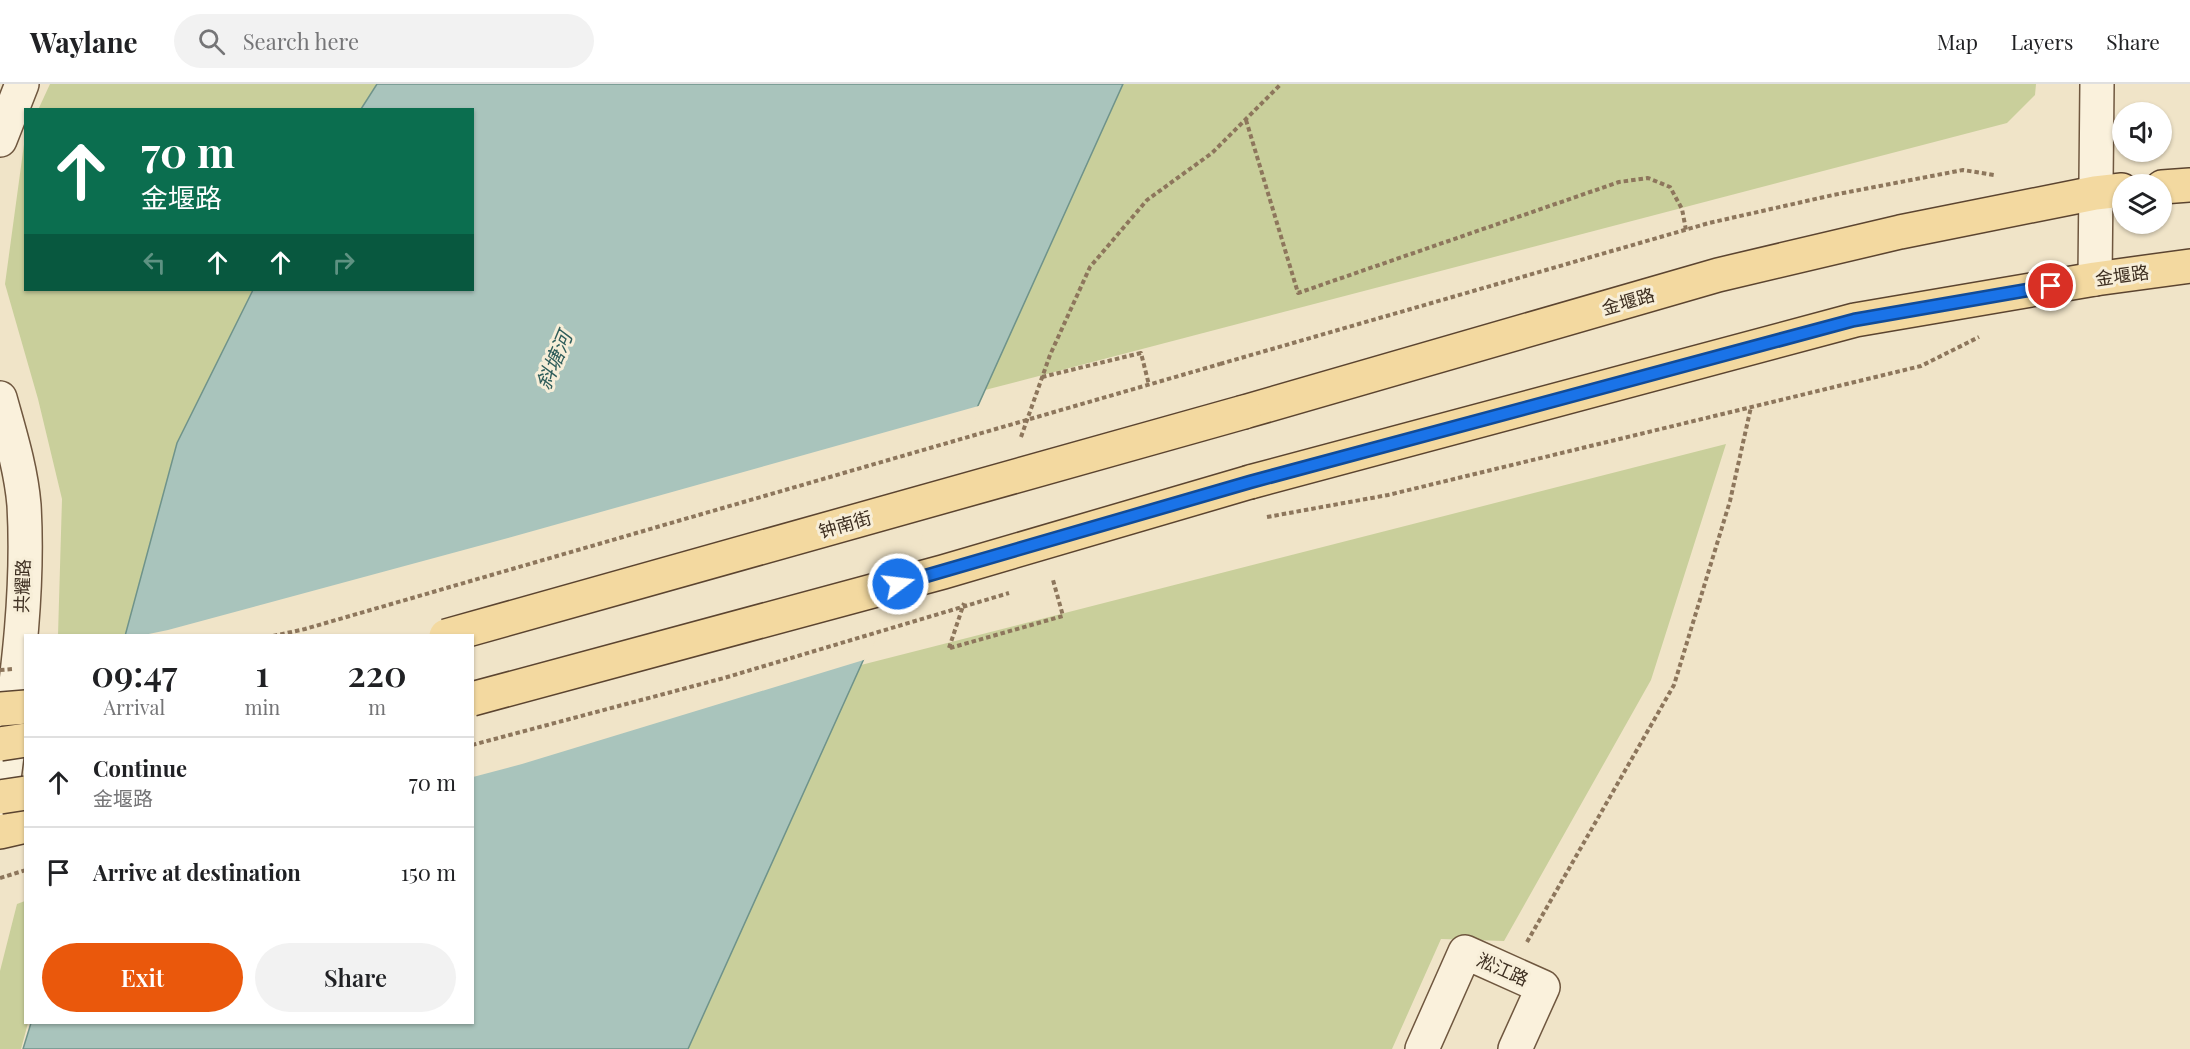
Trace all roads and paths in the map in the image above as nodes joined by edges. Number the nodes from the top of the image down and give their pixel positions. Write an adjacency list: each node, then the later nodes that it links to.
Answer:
1 (22, 84): 5 (street)
2 (1281, 84): 4 (path)
3 (2097, 84): 9 (street)
4 (1246, 120): 10 (path); 14 (path)
5 (0, 141)
6 (1996, 176): 10 (path)
7 (2190, 185): 8 (main road)
8 (2172, 186)
9 (2109, 192): 12 (street); 18 (main road, 金堰路)
10 (1686, 230): 15 (path, bridge)
11 (2190, 266): 12 (main road, 金堰路)
12 (2095, 279): 26 (main road, 金堰路, bridge)
13 (1982, 335): 17 (path)
14 (1042, 377): 15 (path); 19 (path)
15 (1149, 385): 24 (path, bridge)
16 (0, 398): 34 (street, 共耀路)
17 (1751, 407): 20 (path); 39 (path)
18 (1244, 412): 25 (main road, 钟南街, bridge)
19 (1019, 445)
20 (1257, 519)
21 (1042, 583): 23 (path)
22 (1019, 590): 31 (path, bridge)
23 (968, 592)
24 (281, 634)
25 (453, 634)
26 (474, 698)
27 (24, 707): 28 (main road, bridge)
28 (0, 709)
29 (24, 740): 30 (main road, bridge)
30 (0, 744)
31 (474, 744)
32 (24, 794): 33 (main road, bridge)
33 (0, 797)
34 (0, 811)
35 (24, 826): 36 (main road)
36 (0, 832)
37 (24, 871): 38 (path)
38 (0, 878)
39 (1510, 971): 40 (street, 淞江路); 41 (street, 淞江路)
40 (1422, 1049)
41 (1515, 1049)

